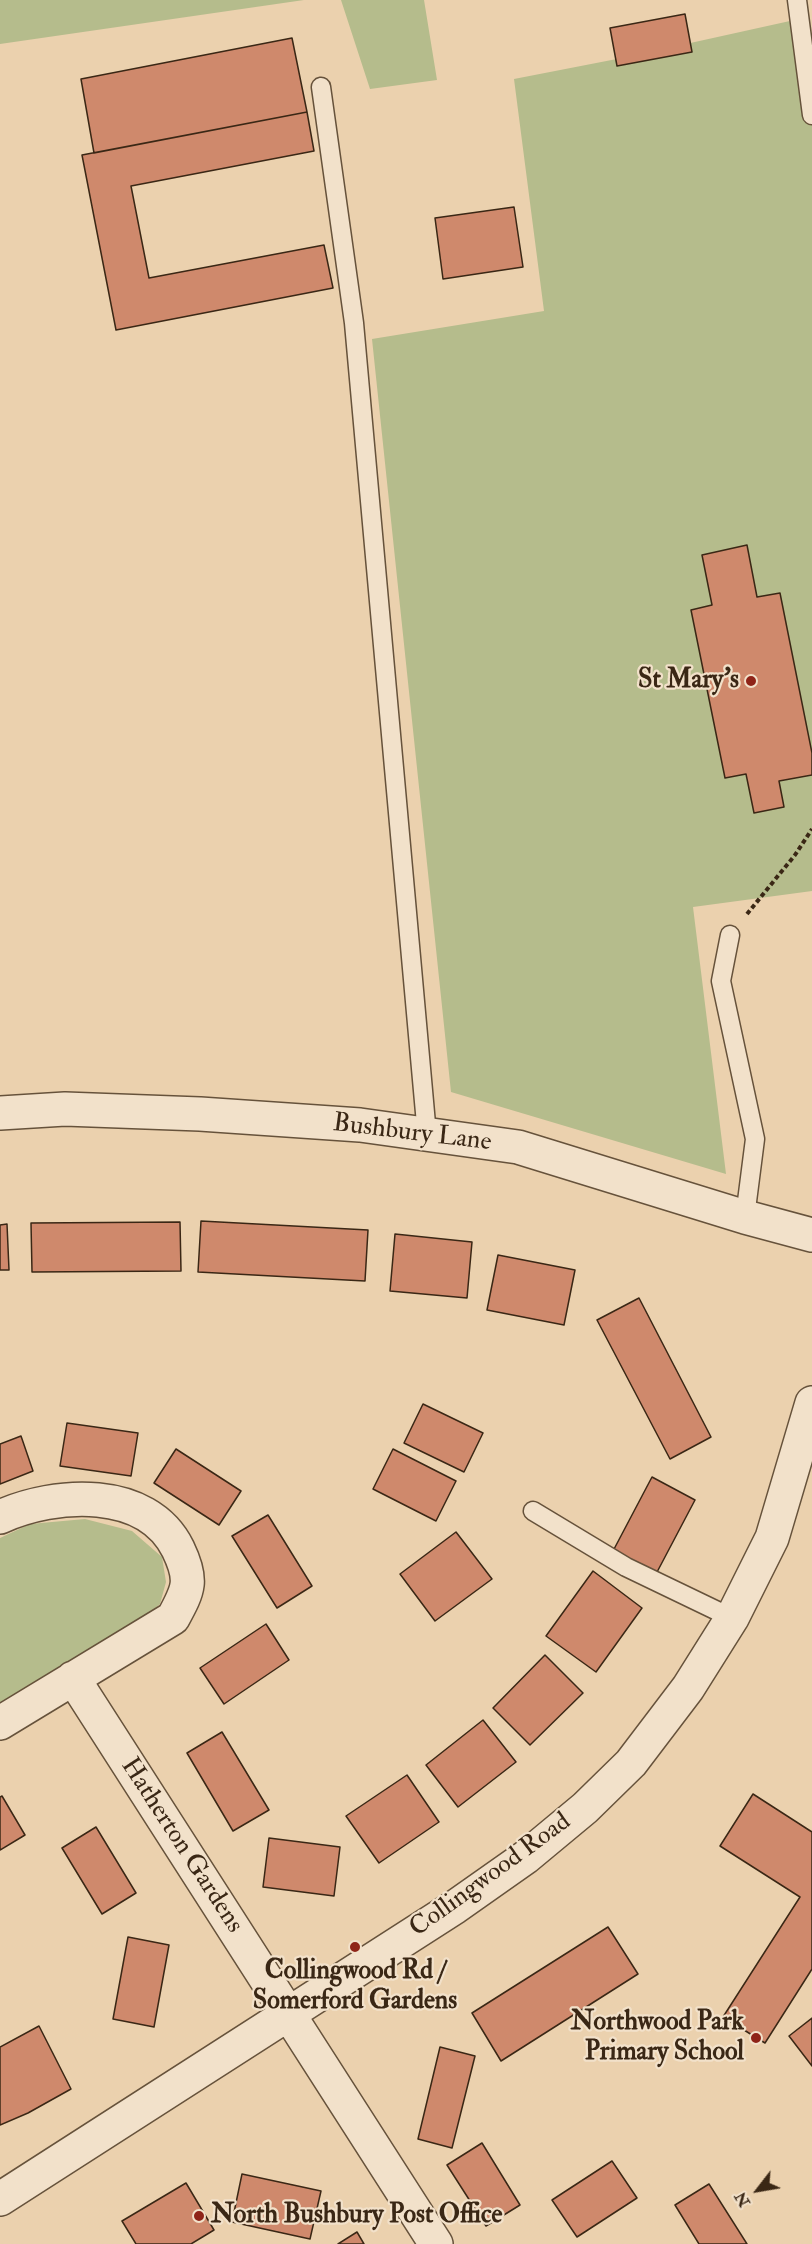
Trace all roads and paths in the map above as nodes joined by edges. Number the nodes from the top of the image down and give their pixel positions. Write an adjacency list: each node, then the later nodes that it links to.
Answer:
1 (797, 0): 3 (lane)
2 (321, 87): 7 (lane)
3 (812, 115)
4 (812, 829): 5 (path)
5 (730, 935): 8 (lane)
6 (0, 1113): 7 (street, Bushbury Lane)
7 (427, 1135): 8 (street, Bushbury Lane)
8 (745, 1217): 9 (street, Bushbury Lane)
9 (812, 1235)
10 (812, 1403): 13 (street, Collingwood Road)
11 (533, 1511): 13 (lane)
12 (0, 1517): 14 (street)
13 (732, 1618): 16 (street, Collingwood Road)
14 (73, 1678): 15 (street); 16 (street, Hatherton Gardens)
15 (0, 1723)
16 (288, 2014): 17 (street, Collingwood Road); 18 (street, Hatherton Gardens)
17 (0, 2199)
18 (436, 2244)

